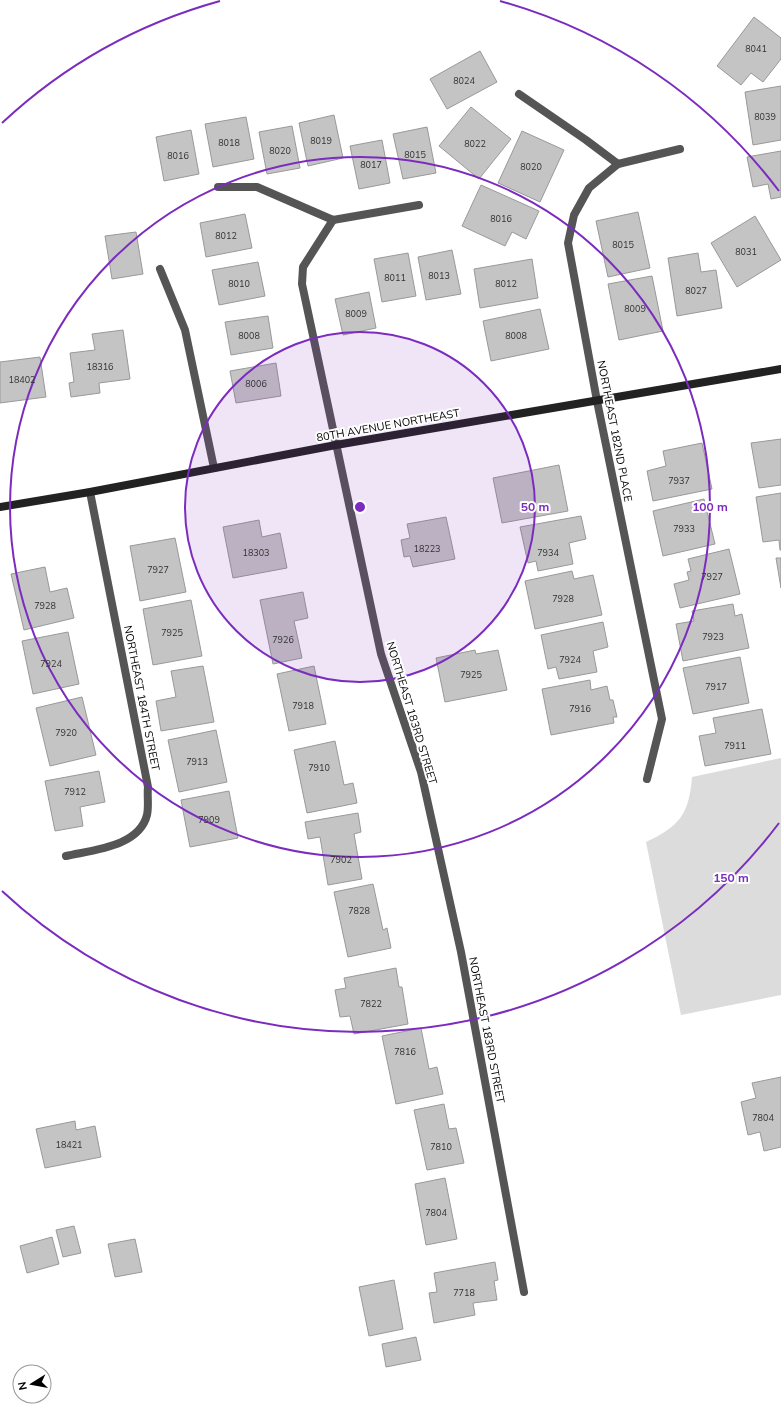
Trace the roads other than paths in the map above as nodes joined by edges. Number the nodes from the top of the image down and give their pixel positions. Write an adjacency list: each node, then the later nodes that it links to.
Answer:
1 (519, 94): 3 (street)
2 (680, 149): 3 (street, NORTHEAST 182ND PLACE)
3 (618, 164): 9 (street, NORTHEAST 182ND PLACE)
4 (218, 187): 6 (street)
5 (419, 205): 6 (street)
6 (333, 220): 10 (street, NORTHEAST 183RD STREET)
7 (160, 269): 11 (street)
8 (781, 369): 9 (main road, 80TH AVENUE NORTHEAST)
9 (597, 401): 10 (main road, 80TH AVENUE NORTHEAST); 14 (street, NORTHEAST 182ND PLACE)
10 (336, 445): 11 (main road, 80TH AVENUE NORTHEAST); 16 (street, NORTHEAST 183RD STREET)
11 (214, 468): 12 (main road, 80TH AVENUE NORTHEAST)
12 (90, 492): 13 (main road, 80TH AVENUE NORTHEAST); 15 (street, NORTHEAST 184TH STREET)
13 (0, 507)
14 (647, 779)
15 (66, 856)
16 (524, 1292)

